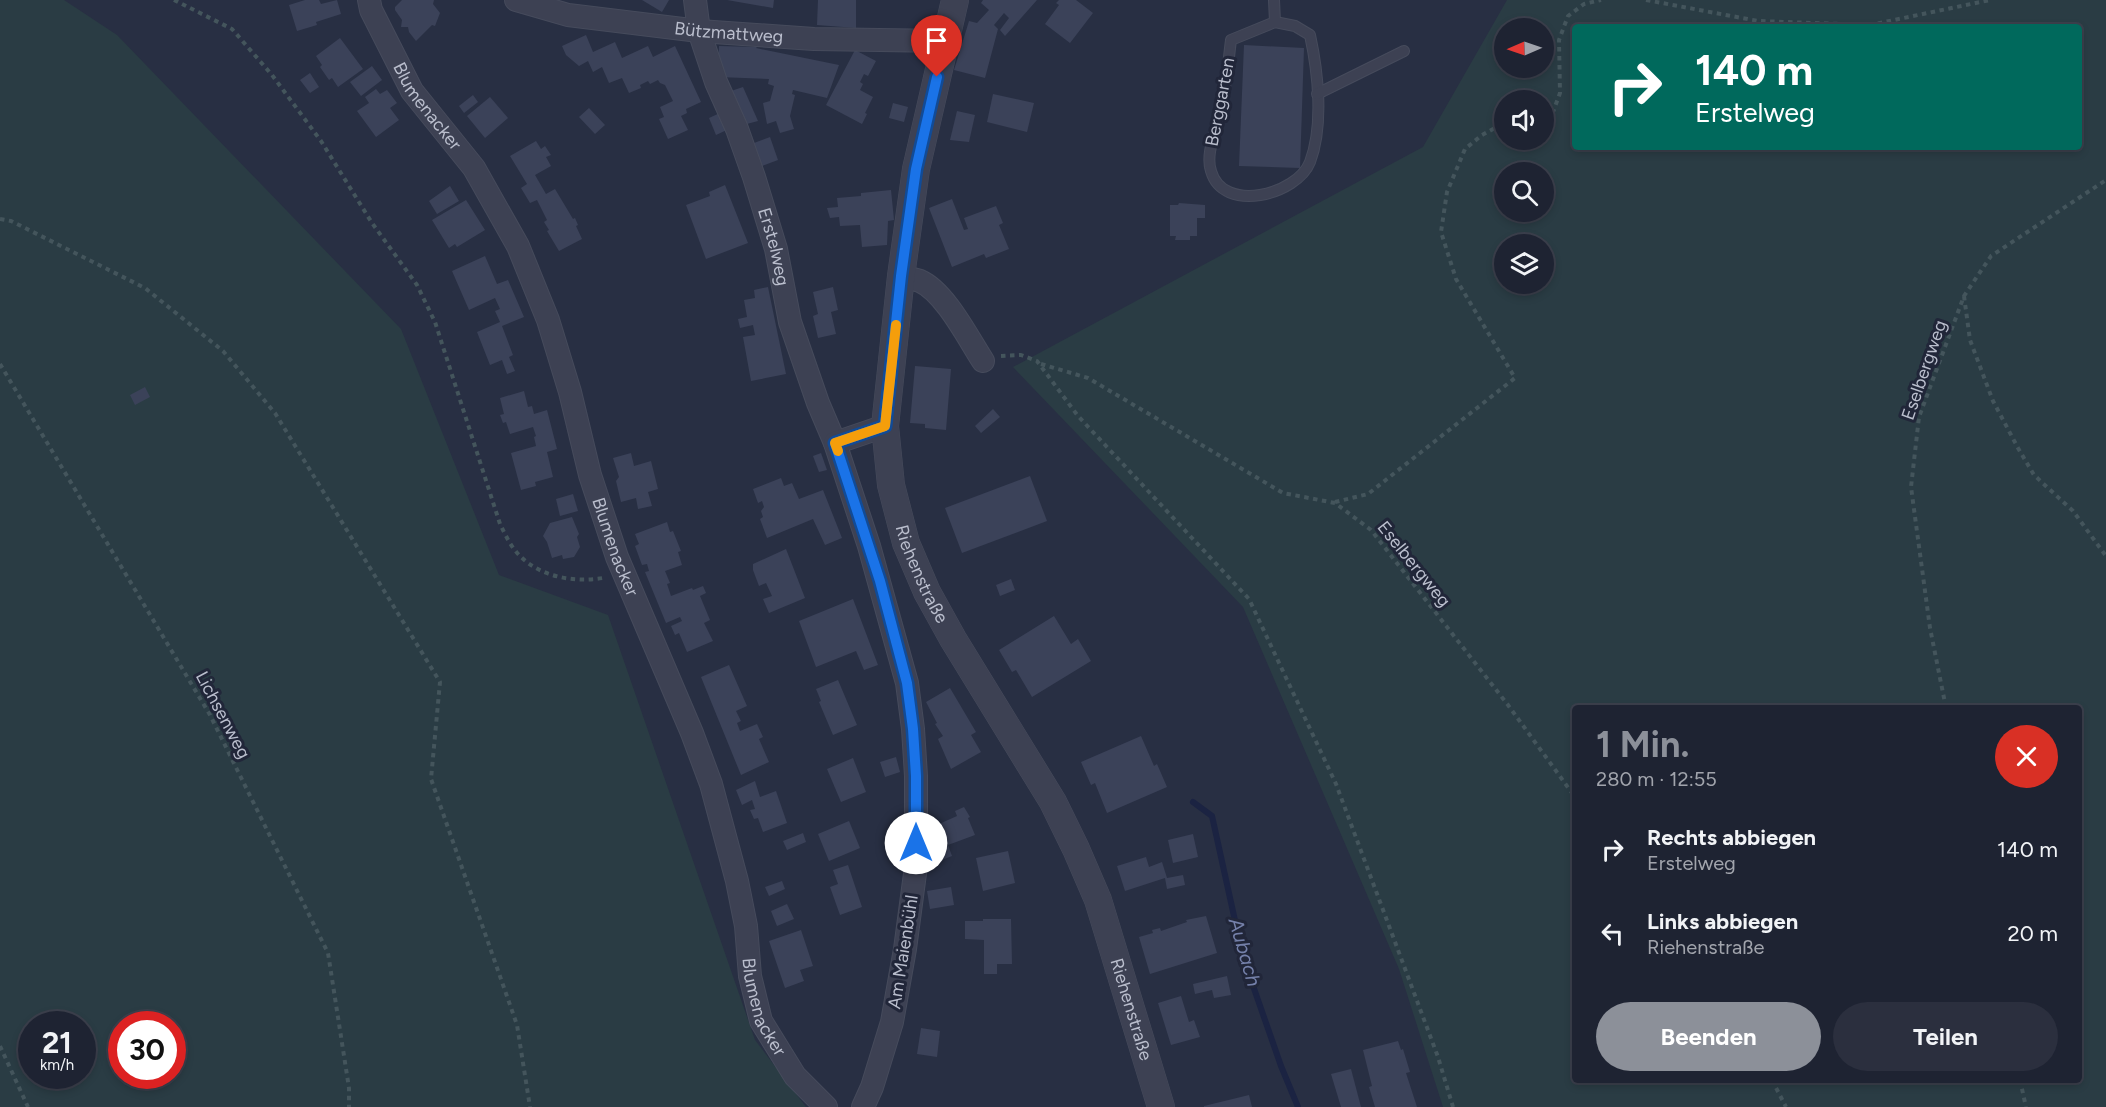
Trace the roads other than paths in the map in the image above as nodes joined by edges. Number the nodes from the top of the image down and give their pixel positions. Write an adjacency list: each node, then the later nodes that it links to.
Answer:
1 (369, 0): 15 (street, Blumenacker)
2 (516, 0): 7 (street, Bützmattweg)
3 (695, 0): 7 (street, Erstelweg)
4 (955, 0): 8 (street, Riehenstraße)
5 (1274, 0): 6 (lane)
6 (1275, 22): 10 (lane, Berggarten); 10 (lane, Berggarten)
7 (699, 31): 8 (street, Bützmattweg); 14 (street, Erstelweg)
8 (945, 41): 11 (street, Riehenstraße)
9 (1404, 51): 10 (lane)
10 (1317, 94)
11 (901, 276): 12 (street); 13 (street, Riehenstraße)
12 (983, 361)
13 (885, 426): 14 (street); 17 (street, Riehenstraße)
14 (835, 443): 16 (street, Am Maienbühl)
15 (826, 1107)
16 (863, 1107)
17 (1161, 1107)

